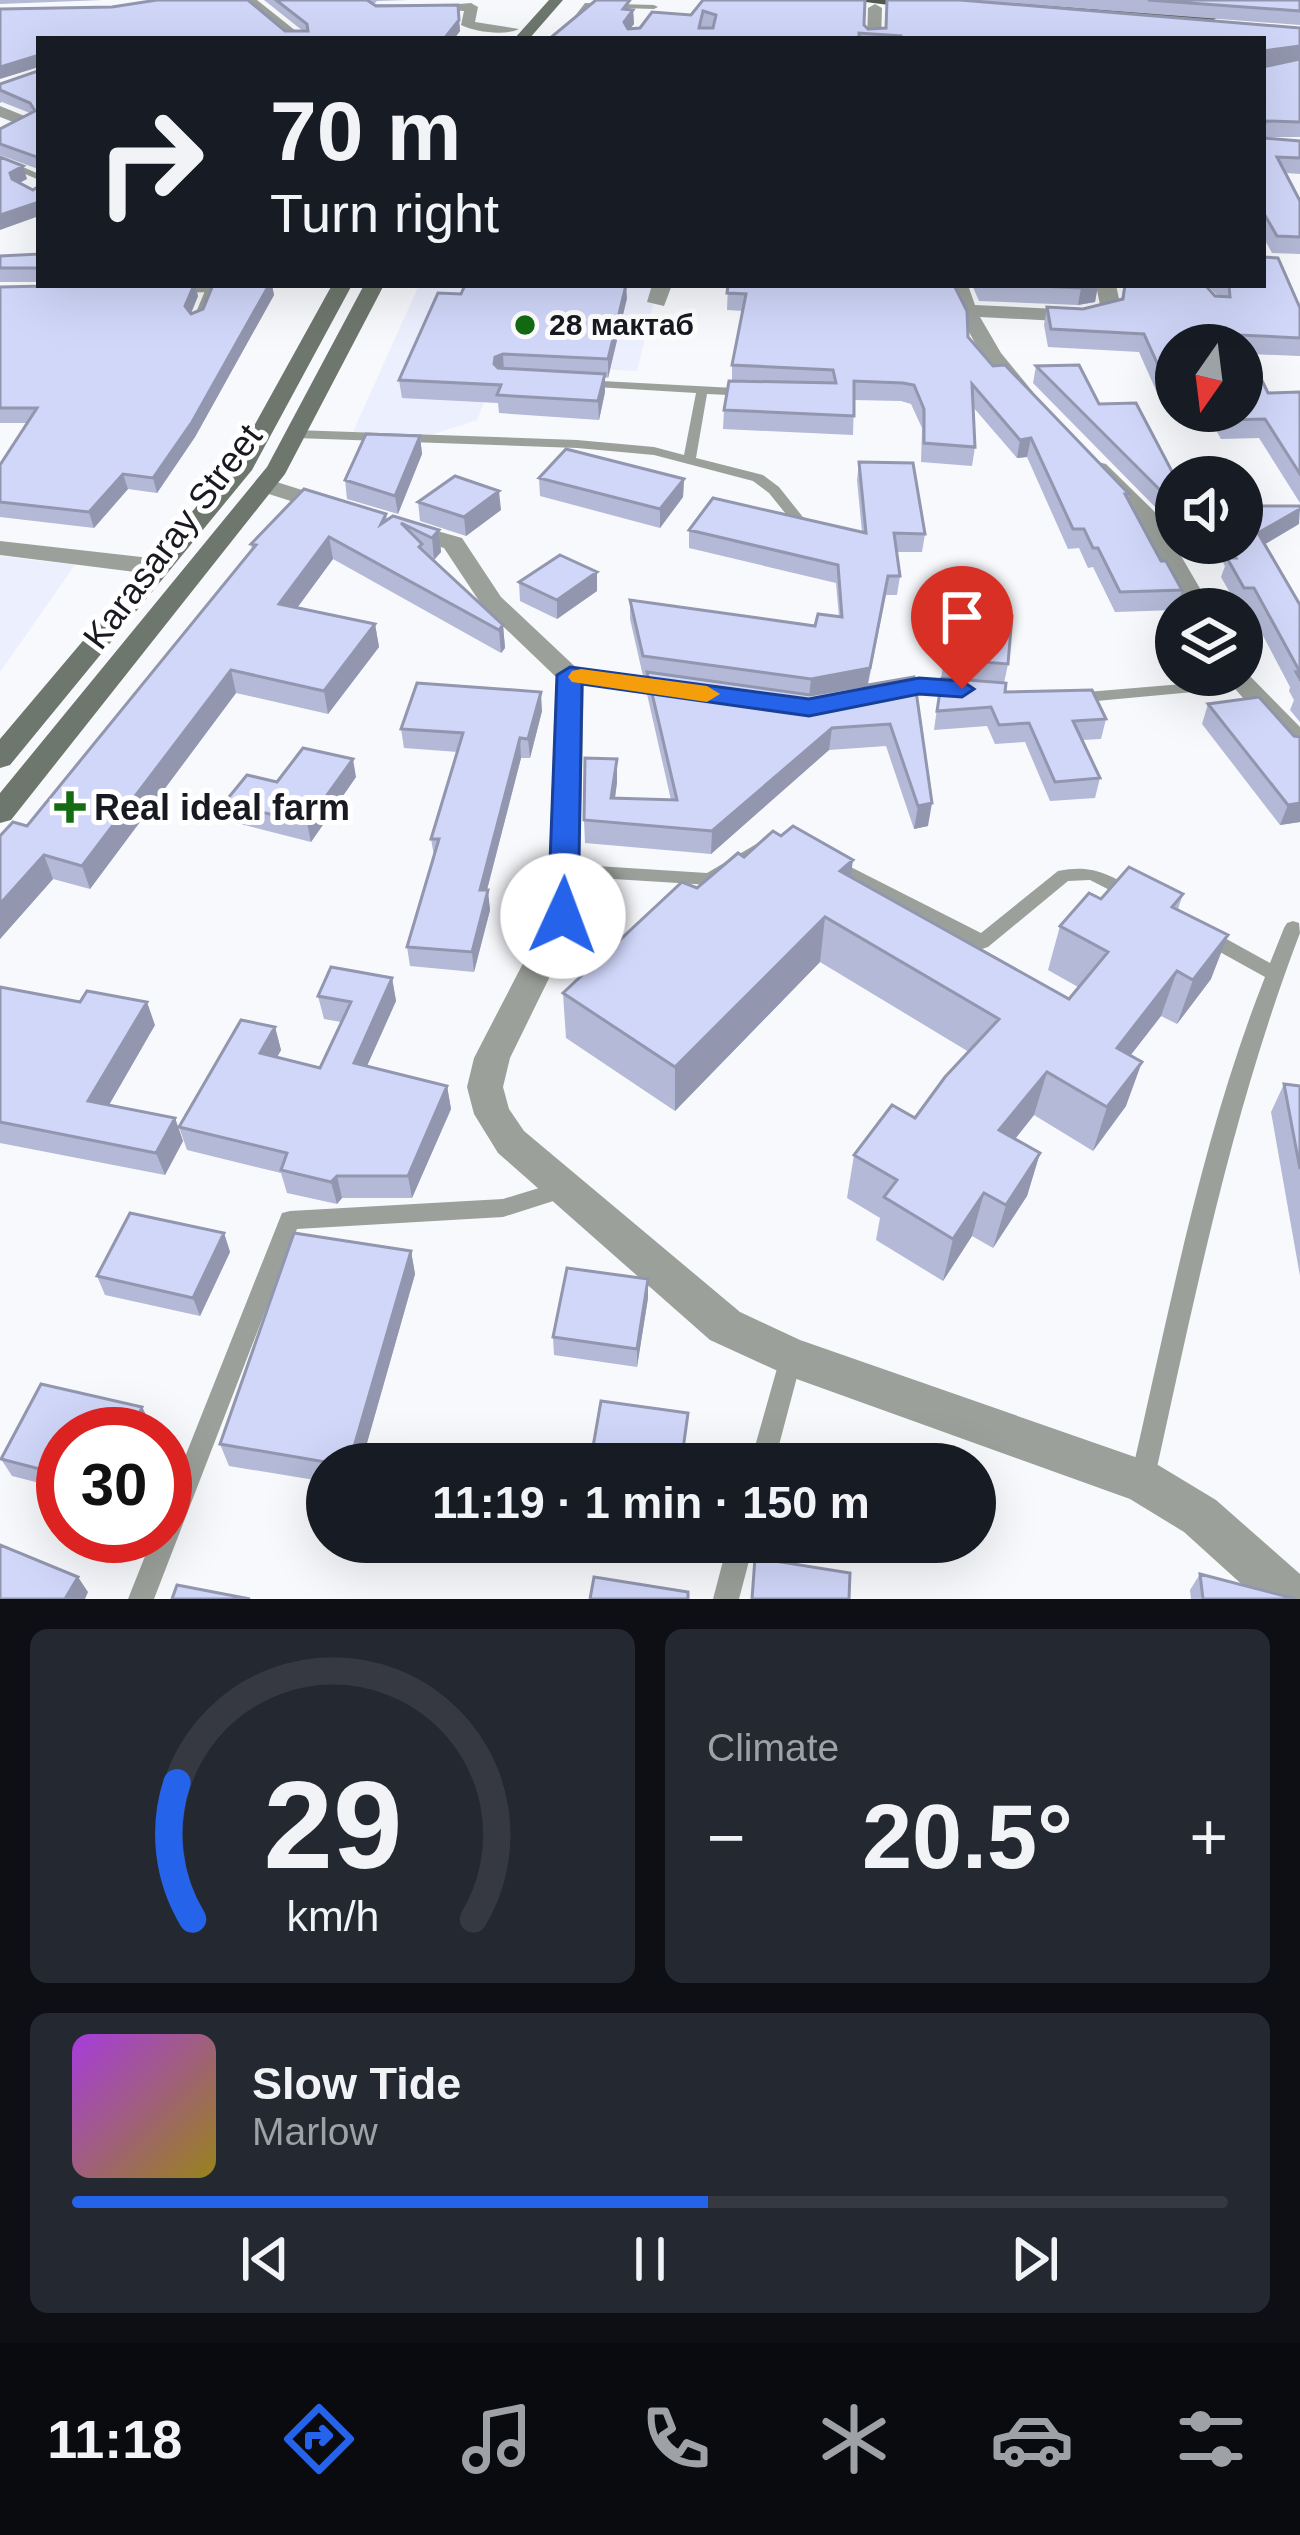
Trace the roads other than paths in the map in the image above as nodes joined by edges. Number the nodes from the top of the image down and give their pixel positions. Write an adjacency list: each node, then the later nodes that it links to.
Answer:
1 (249, 0): 13 (street)
2 (534, 0): 14 (main road)
3 (556, 0): 14 (main road)
4 (857, 0): 7 (main road)
5 (657, 4): 11 (lane); 15 (lane)
6 (962, 4): 8 (main road)
7 (940, 7)
8 (993, 7): 12 (main road)
9 (875, 8): 16 (street)
10 (401, 9): 14 (street)
11 (643, 23)
12 (1228, 24)
13 (295, 36)
14 (512, 36)
15 (563, 36)
16 (874, 36)
17 (0, 111): 18 (street)
18 (0, 134)
19 (0, 160): 20 (lane)
20 (36, 178)
21 (36, 181): 22 (lane)
22 (22, 188)
23 (168, 288): 30 (street)
24 (211, 288): 33 (lane)
25 (340, 288): 46 (main road, Karasaray Street)
26 (372, 288): 38 (main road, Karasaray Street)
27 (959, 288): 32 (street)
28 (1106, 288): 32 (street)
29 (1118, 288): 31 (lane)
30 (146, 289)
31 (1130, 289)
32 (966, 310): 37 (street)
33 (197, 322)
34 (568, 383): 35 (lane)
35 (702, 390): 36 (lane); 40 (lane)
36 (764, 393)
37 (1031, 401)
38 (295, 434): 40 (lane); 41 (main road, Karasaray Street)
39 (1081, 451): 42 (street)
40 (690, 458): 44 (lane)
41 (264, 485): 48 (street); 57 (main road, Karasaray Street)
42 (1147, 518): 43 (lane); 47 (street)
43 (1155, 518)
44 (807, 531)
45 (0, 548): 46 (street)
46 (159, 567): 56 (main road, Karasaray Street)
47 (1187, 588)
48 (570, 675): 49 (lane); 60 (street)
49 (678, 690)
50 (983, 691): 52 (lane)
51 (1155, 691): 53 (lane)
52 (875, 695)
53 (1047, 696)
54 (1255, 696): 55 (street)
55 (1300, 745)
56 (0, 758)
57 (0, 813)
58 (792, 843): 60 (lane)
59 (813, 854): 61 (lane)
60 (565, 870): 65 (street)
61 (1153, 907)
62 (1293, 928): 64 (lane)
63 (1193, 929): 64 (lane)
64 (1274, 974): 68 (lane)
65 (563, 1190): 66 (street); 70 (lane)
66 (791, 1357): 67 (lane); 68 (street)
67 (768, 1443)
68 (1142, 1481): 72 (street)
69 (735, 1563): 71 (lane)
70 (141, 1599)
71 (725, 1599)
72 (1293, 1599)

